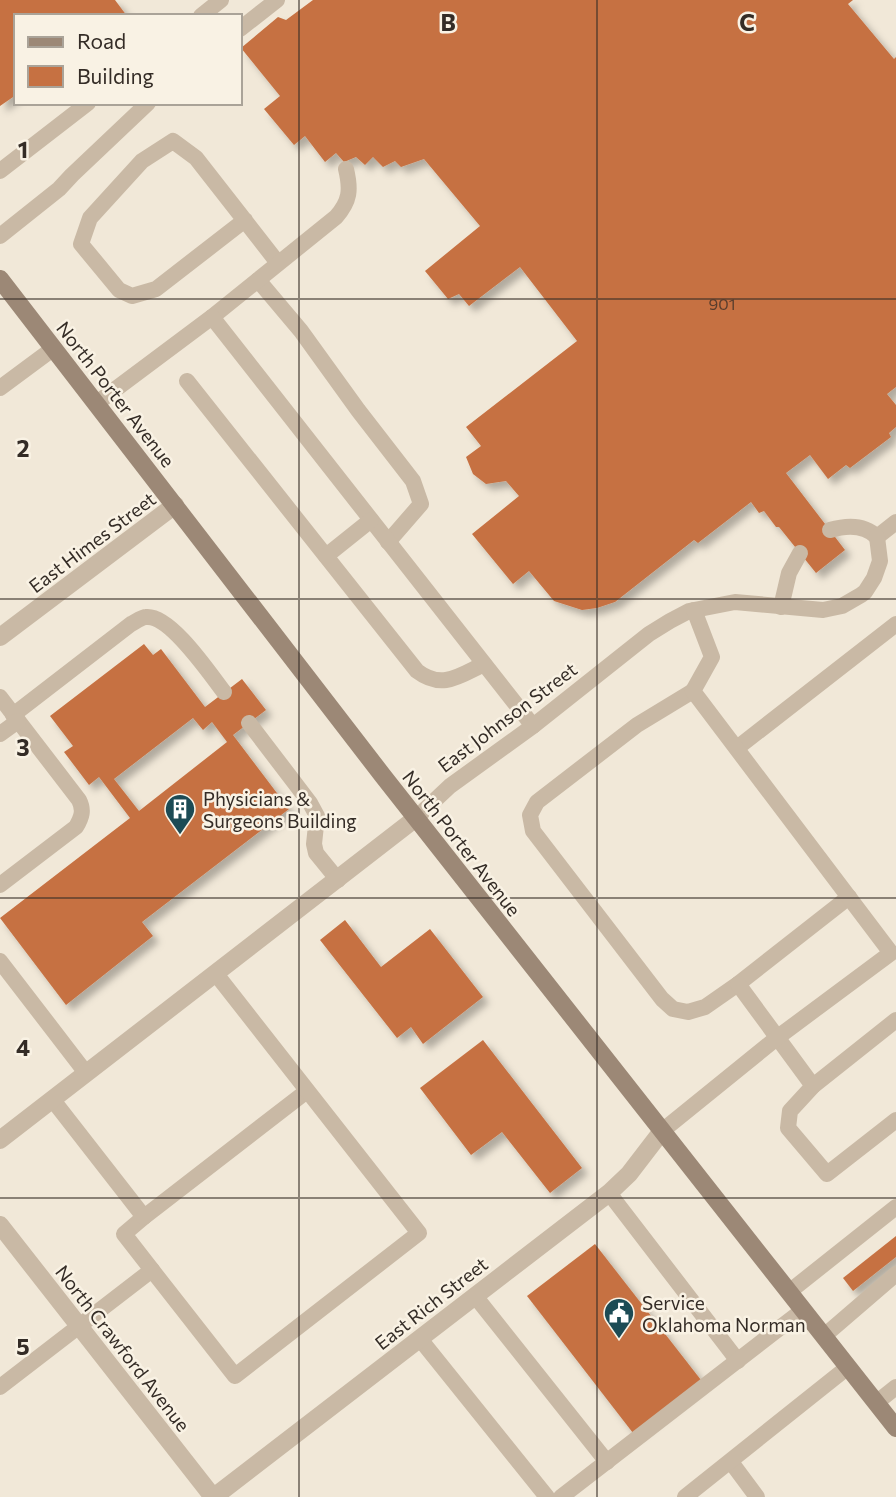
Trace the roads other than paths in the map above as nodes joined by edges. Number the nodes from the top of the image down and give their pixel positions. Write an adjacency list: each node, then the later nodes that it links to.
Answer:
1 (221, 0): 3 (lane)
2 (277, 0): 4 (lane)
3 (204, 14)
4 (242, 27)
5 (85, 105): 8 (lane)
6 (146, 105): 10 (lane)
7 (346, 169): 11 (lane)
8 (0, 171)
9 (245, 220): 9 (lane); 11 (lane)
10 (0, 236)
11 (278, 263): 13 (lane)
12 (0, 279): 15 (main road, North Porter Avenue)
13 (258, 280): 14 (lane); 24 (lane)
14 (212, 317): 18 (lane); 20 (lane)
15 (54, 348): 17 (lane); 18 (main road, North Porter Avenue)
16 (187, 381): 26 (lane)
17 (0, 388)
18 (97, 402): 19 (main road, North Porter Avenue)
19 (175, 505): 30 (street, East Himes Street); 40 (main road, North Porter Avenue)
20 (371, 520): 24 (lane); 26 (lane)
21 (896, 522): 23 (lane)
22 (830, 530): 23 (lane)
23 (877, 537): 27 (lane, East Johnson Street)
24 (388, 542): 31 (lane)
25 (800, 553): 27 (lane)
26 (326, 556): 31 (lane)
27 (780, 607): 28 (lane, East Johnson Street)
28 (694, 610): 32 (lane); 37 (lane, East Johnson Street)
29 (896, 624): 39 (lane)
30 (0, 637)
31 (484, 664): 37 (lane)
32 (693, 691): 39 (lane); 47 (lane)
33 (224, 692): 35 (lane)
34 (0, 698): 35 (lane)
35 (16, 718): 38 (lane); 42 (lane)
36 (249, 723): 41 (lane)
37 (533, 726): 40 (lane, East Johnson Street)
38 (0, 734)
39 (737, 748): 43 (lane)
40 (416, 818): 41 (street, East Johnson Street); 55 (main road, North Porter Avenue)
41 (338, 880): 46 (street, East Johnson Street)
42 (0, 885)
43 (849, 897): 44 (lane); 47 (lane)
44 (894, 957): 49 (lane)
45 (0, 961): 50 (lane)
46 (216, 974): 50 (street, East Johnson Street); 52 (lane)
47 (738, 984): 49 (lane)
48 (896, 1020): 51 (lane)
49 (778, 1037): 51 (lane); 55 (lane)
50 (86, 1073): 53 (street, East Johnson Street)
51 (813, 1086): 54 (lane)
52 (307, 1091): 59 (lane); 61 (lane)
53 (52, 1099): 56 (street, East Johnson Street); 59 (lane)
54 (896, 1120)
55 (662, 1131): 57 (street, East Rich Street); 63 (main road, North Porter Avenue)
56 (0, 1140)
57 (609, 1193): 64 (street, East Rich Street); 69 (lane)
58 (896, 1207): 63 (lane)
59 (144, 1217): 61 (lane)
60 (0, 1224): 66 (street, North Crawford Avenue)
61 (152, 1270): 66 (lane)
62 (896, 1274): 67 (lane)
63 (789, 1292): 65 (main road, North Porter Avenue)
64 (475, 1296): 68 (street, East Rich Street); 75 (lane)
65 (803, 1310): 67 (main road, North Porter Avenue); 69 (lane)
66 (79, 1325): 71 (lane); 78 (street, North Crawford Avenue)
67 (824, 1336): 70 (main road, North Porter Avenue)
68 (420, 1339): 78 (street, East Rich Street); 79 (lane)
69 (738, 1361): 75 (lane)
70 (848, 1367): 73 (main road, North Porter Avenue); 76 (lane)
71 (0, 1387)
72 (896, 1387): 73 (lane)
73 (876, 1403): 74 (main road, North Porter Avenue)
74 (896, 1428)
75 (607, 1462): 77 (lane)
76 (731, 1462): 80 (lane); 81 (lane)
77 (567, 1495)
78 (214, 1497)
79 (547, 1497)
80 (685, 1497)
81 (757, 1497)

